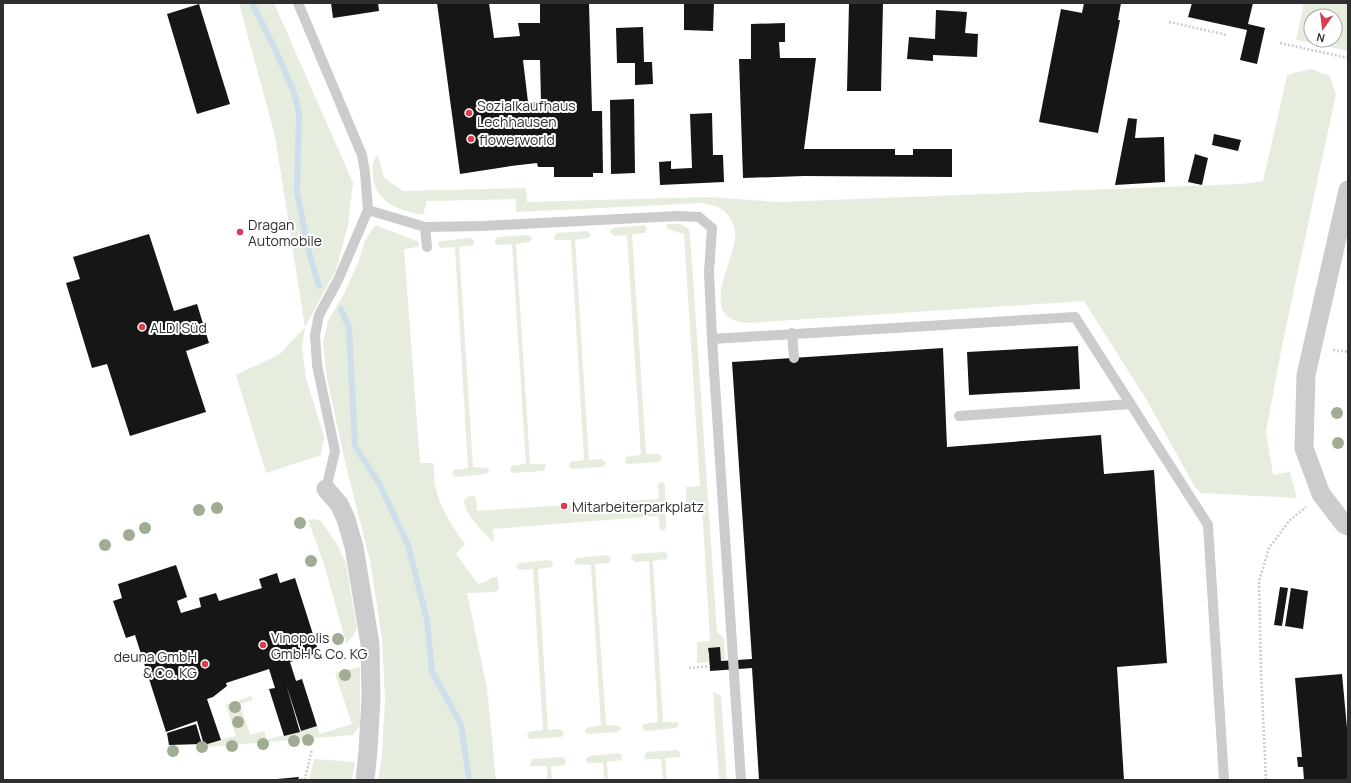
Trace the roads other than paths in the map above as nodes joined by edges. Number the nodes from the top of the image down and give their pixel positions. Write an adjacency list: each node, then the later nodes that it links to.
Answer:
1 (298, 3): 3 (lane)
2 (1348, 190): 12 (street)
3 (368, 210): 4 (lane); 11 (lane)
4 (425, 227): 5 (lane); 7 (lane)
5 (427, 247)
6 (792, 333): 7 (lane); 8 (lane); 9 (lane)
7 (712, 339): 14 (lane)
8 (794, 358)
9 (1131, 404): 10 (lane); 15 (lane)
10 (959, 416)
11 (326, 489): 13 (street)
12 (1348, 526)
13 (365, 780)
14 (741, 780)
15 (1224, 780)

